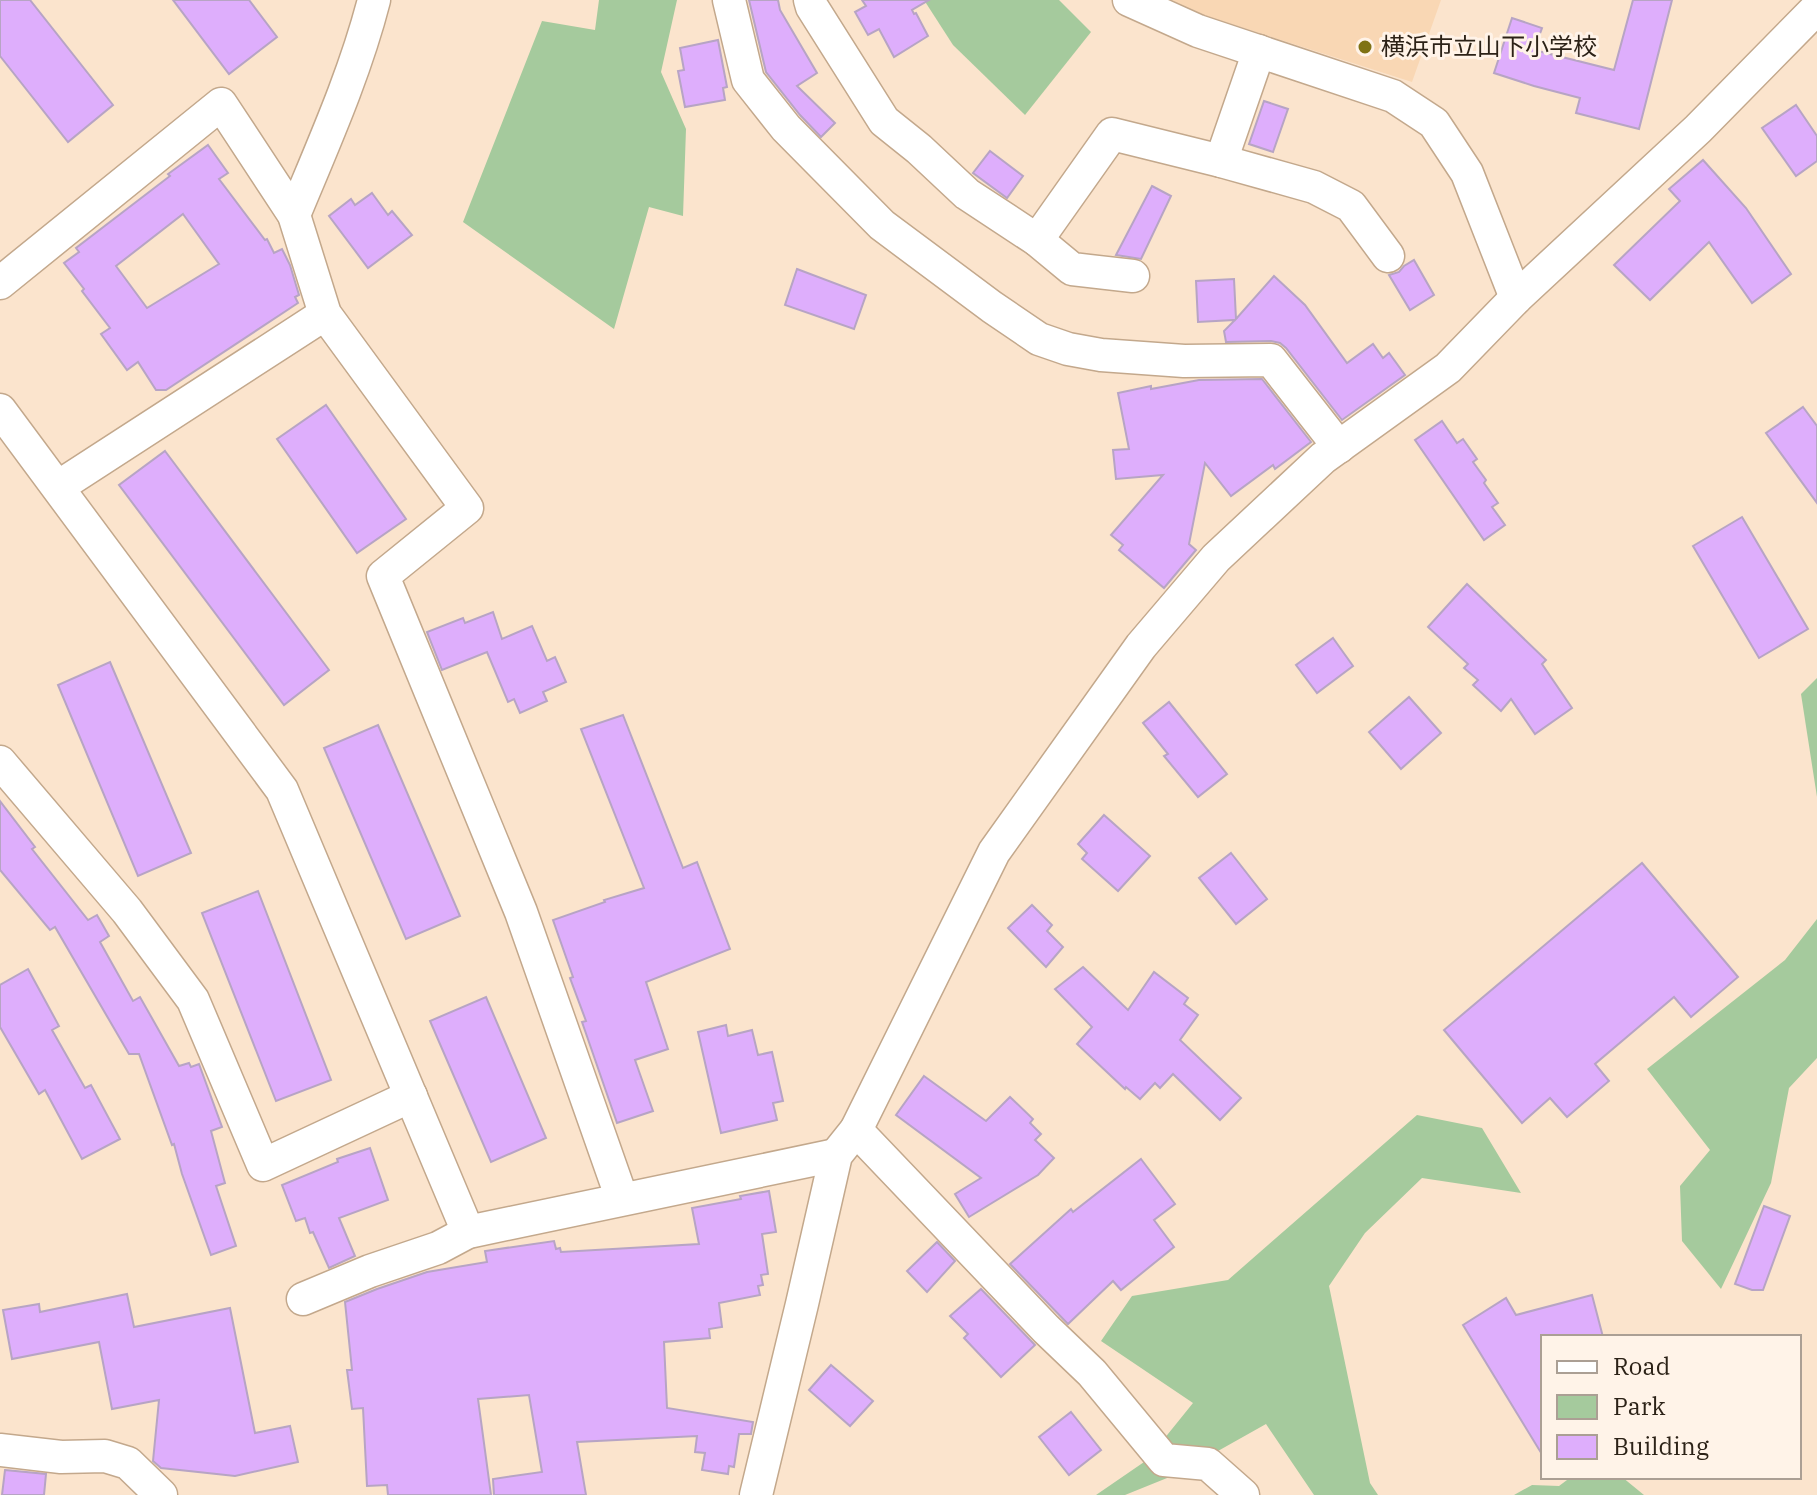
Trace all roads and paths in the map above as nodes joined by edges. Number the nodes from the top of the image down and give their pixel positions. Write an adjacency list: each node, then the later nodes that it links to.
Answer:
1 (374, 0): 8 (street)
2 (729, 0): 16 (street)
3 (810, 0): 9 (street)
4 (1129, 0): 6 (street)
5 (1817, 8): 13 (street)
6 (1259, 51): 7 (street); 13 (street)
7 (1221, 161): 9 (street); 10 (street)
8 (294, 215): 12 (street); 14 (street)
9 (1037, 240): 11 (street)
10 (1388, 256)
11 (1133, 276)
12 (0, 283)
13 (1516, 298): 16 (street)
14 (325, 314): 17 (street); 22 (street)
15 (0, 410): 17 (street)
16 (1339, 447): 20 (street)
17 (58, 487): 19 (street)
18 (0, 762): 19 (street)
19 (411, 1096): 23 (street)
20 (856, 1130): 21 (street); 28 (street)
21 (836, 1155): 22 (street); 27 (street)
22 (622, 1199): 23 (street)
23 (468, 1232): 24 (street)
24 (303, 1299)
25 (0, 1450): 26 (street)
26 (161, 1495)
27 (756, 1495)
28 (1243, 1495)

